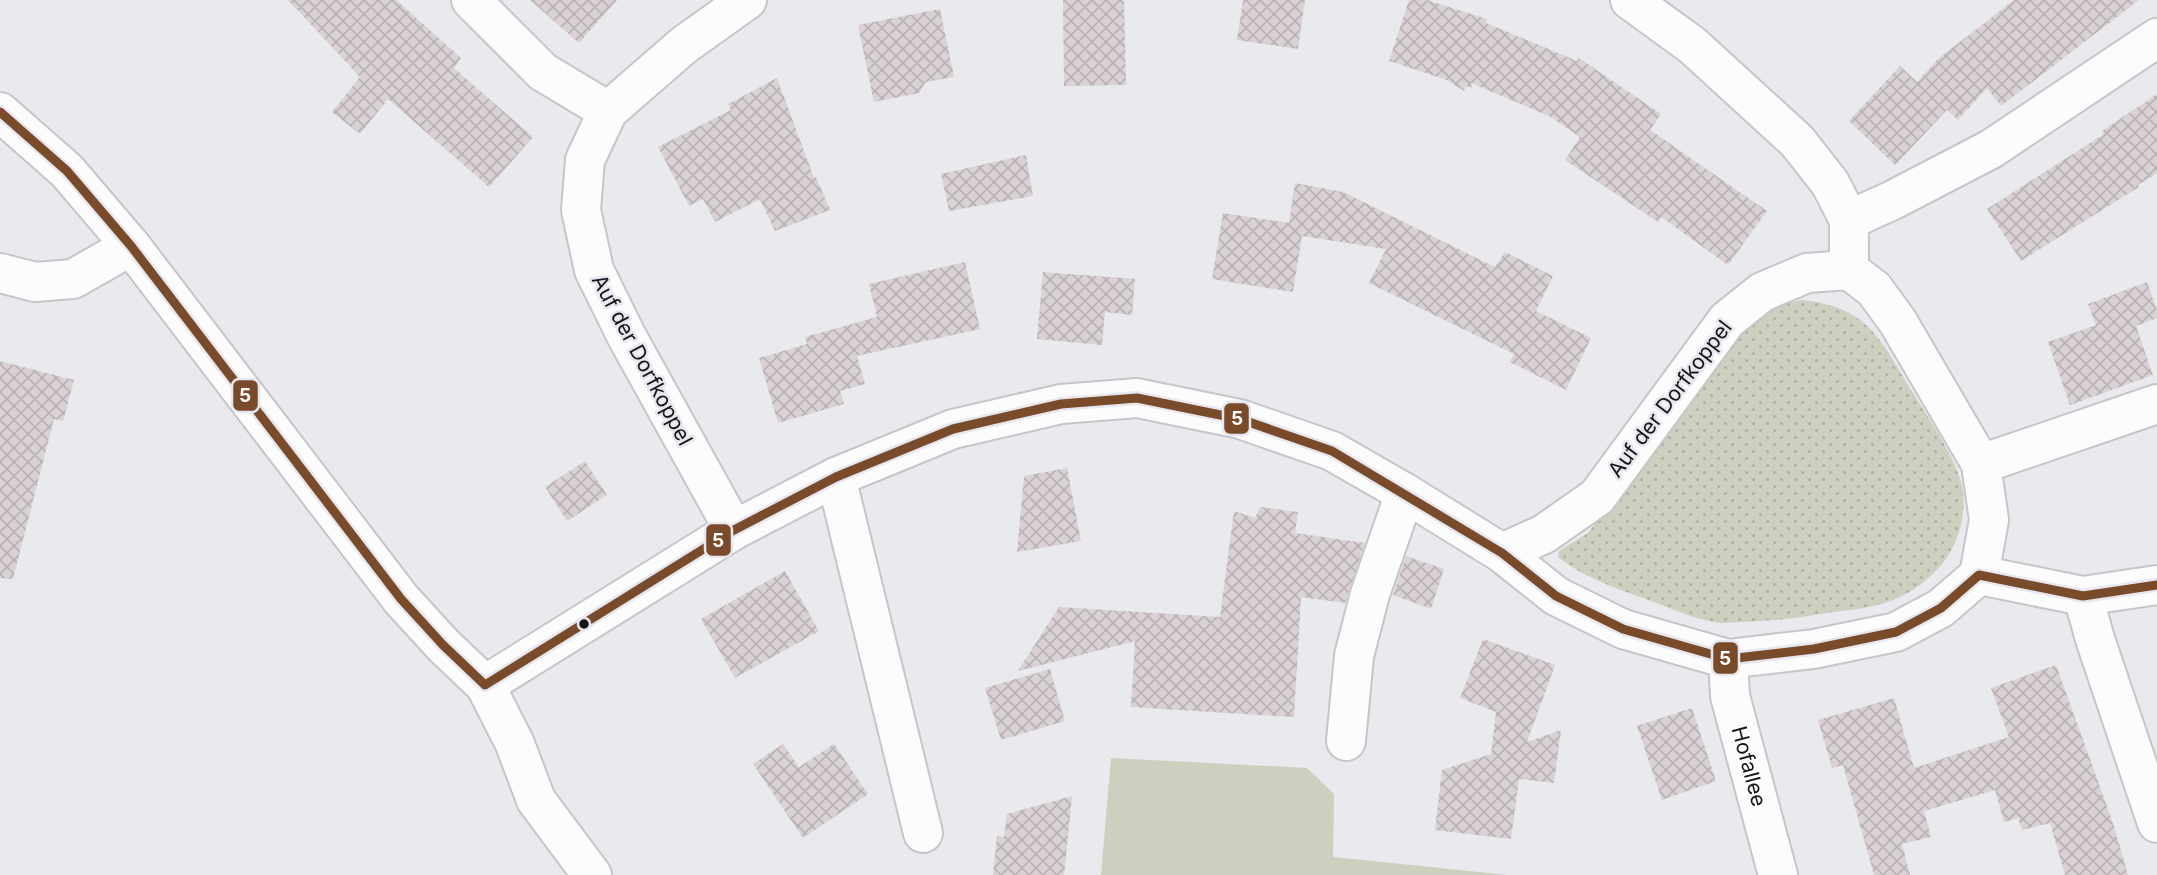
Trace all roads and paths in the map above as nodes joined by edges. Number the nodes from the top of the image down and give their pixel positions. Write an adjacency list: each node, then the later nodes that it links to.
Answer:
1 (471, 0): 5 (street)
2 (747, 0): 5 (street, Auf der Dorfkoppel)
3 (1630, 0): 7 (street)
4 (2157, 38): 7 (street)
5 (608, 111): 15 (street, Auf der Dorfkoppel)
6 (0, 112): 8 (street)
7 (1849, 220): 9 (street)
8 (131, 246): 10 (street); 21 (street)
9 (1849, 270): 12 (street); 16 (street, Auf der Dorfkoppel)
10 (0, 273)
11 (2157, 404): 12 (street)
12 (1981, 464): 17 (street)
13 (836, 477): 14 (street); 15 (street); 24 (street)
14 (1405, 493): 16 (street); 22 (street)
15 (734, 530): 21 (street)
16 (1502, 553): 20 (street)
17 (1979, 575): 19 (street); 20 (street)
18 (2157, 585): 19 (street)
19 (2083, 596): 23 (street)
20 (1728, 659): 26 (street, Hofallee)
21 (485, 685): 25 (street)
22 (1346, 741)
23 (2157, 823)
24 (923, 834)
25 (592, 875)
26 (1778, 875)

